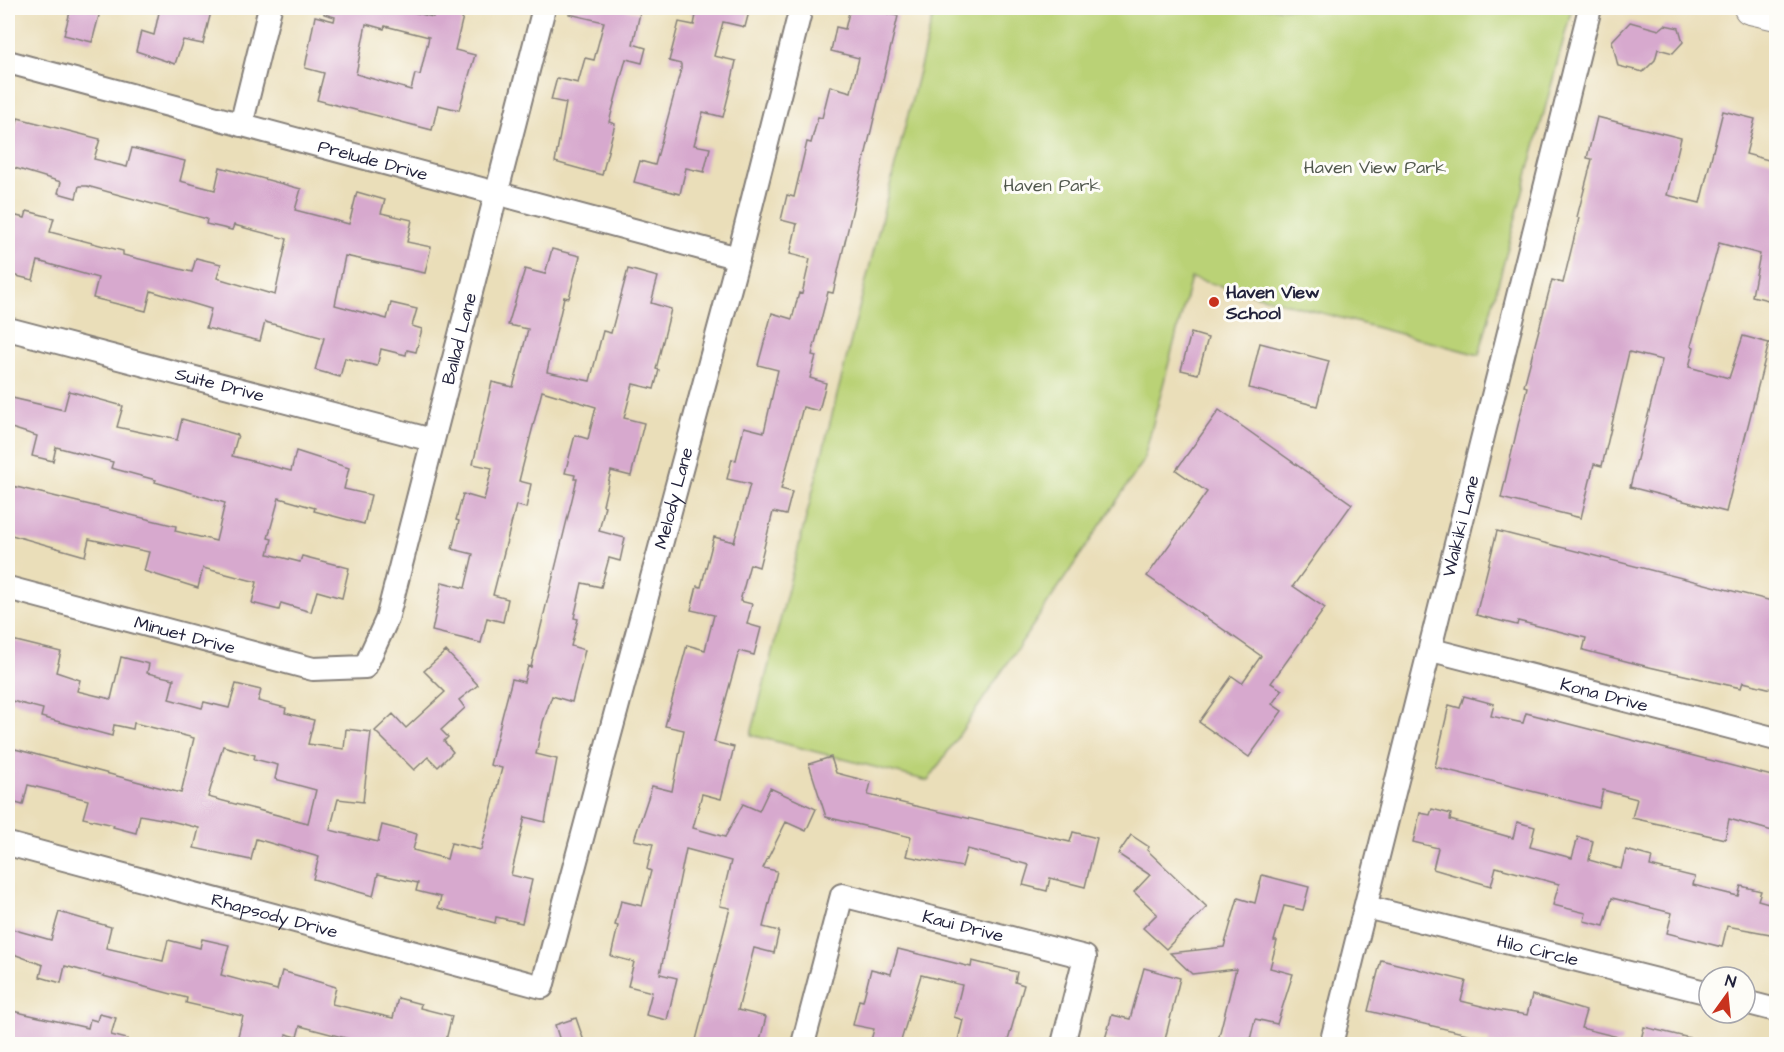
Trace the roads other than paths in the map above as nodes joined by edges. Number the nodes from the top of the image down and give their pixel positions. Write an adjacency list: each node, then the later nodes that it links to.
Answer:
1 (270, 8): 8 (street)
2 (544, 8): 9 (street, Ballad Lane)
3 (801, 8): 10 (street, Melody Lane)
4 (1590, 8): 14 (street, Waikiki Lane)
5 (1750, 8): 6 (main road)
6 (1776, 14)
7 (8, 62): 8 (street, Prelude Drive)
8 (241, 125): 9 (street, Prelude Drive)
9 (496, 194): 10 (street, Prelude Drive); 12 (street, Ballad Lane)
10 (738, 258): 19 (street, Melody Lane)
11 (8, 329): 12 (street, Suite Drive)
12 (432, 440): 15 (street, Ballad Lane)
13 (8, 588): 15 (street, Minuet Drive)
14 (1432, 650): 16 (street, Kona Drive); 18 (street, Waikiki Lane)
15 (364, 667)
16 (1776, 739)
17 (8, 844): 19 (street, Rhapsody Drive)
18 (1366, 907): 20 (street, Hilo Circle); 25 (street, Waikiki Lane)
19 (542, 987)
20 (1697, 990)
21 (1757, 1005): 22 (street)
22 (1776, 1010)
23 (803, 1044): 24 (street, Kaui Drive)
24 (1063, 1044)
25 (1331, 1044)

